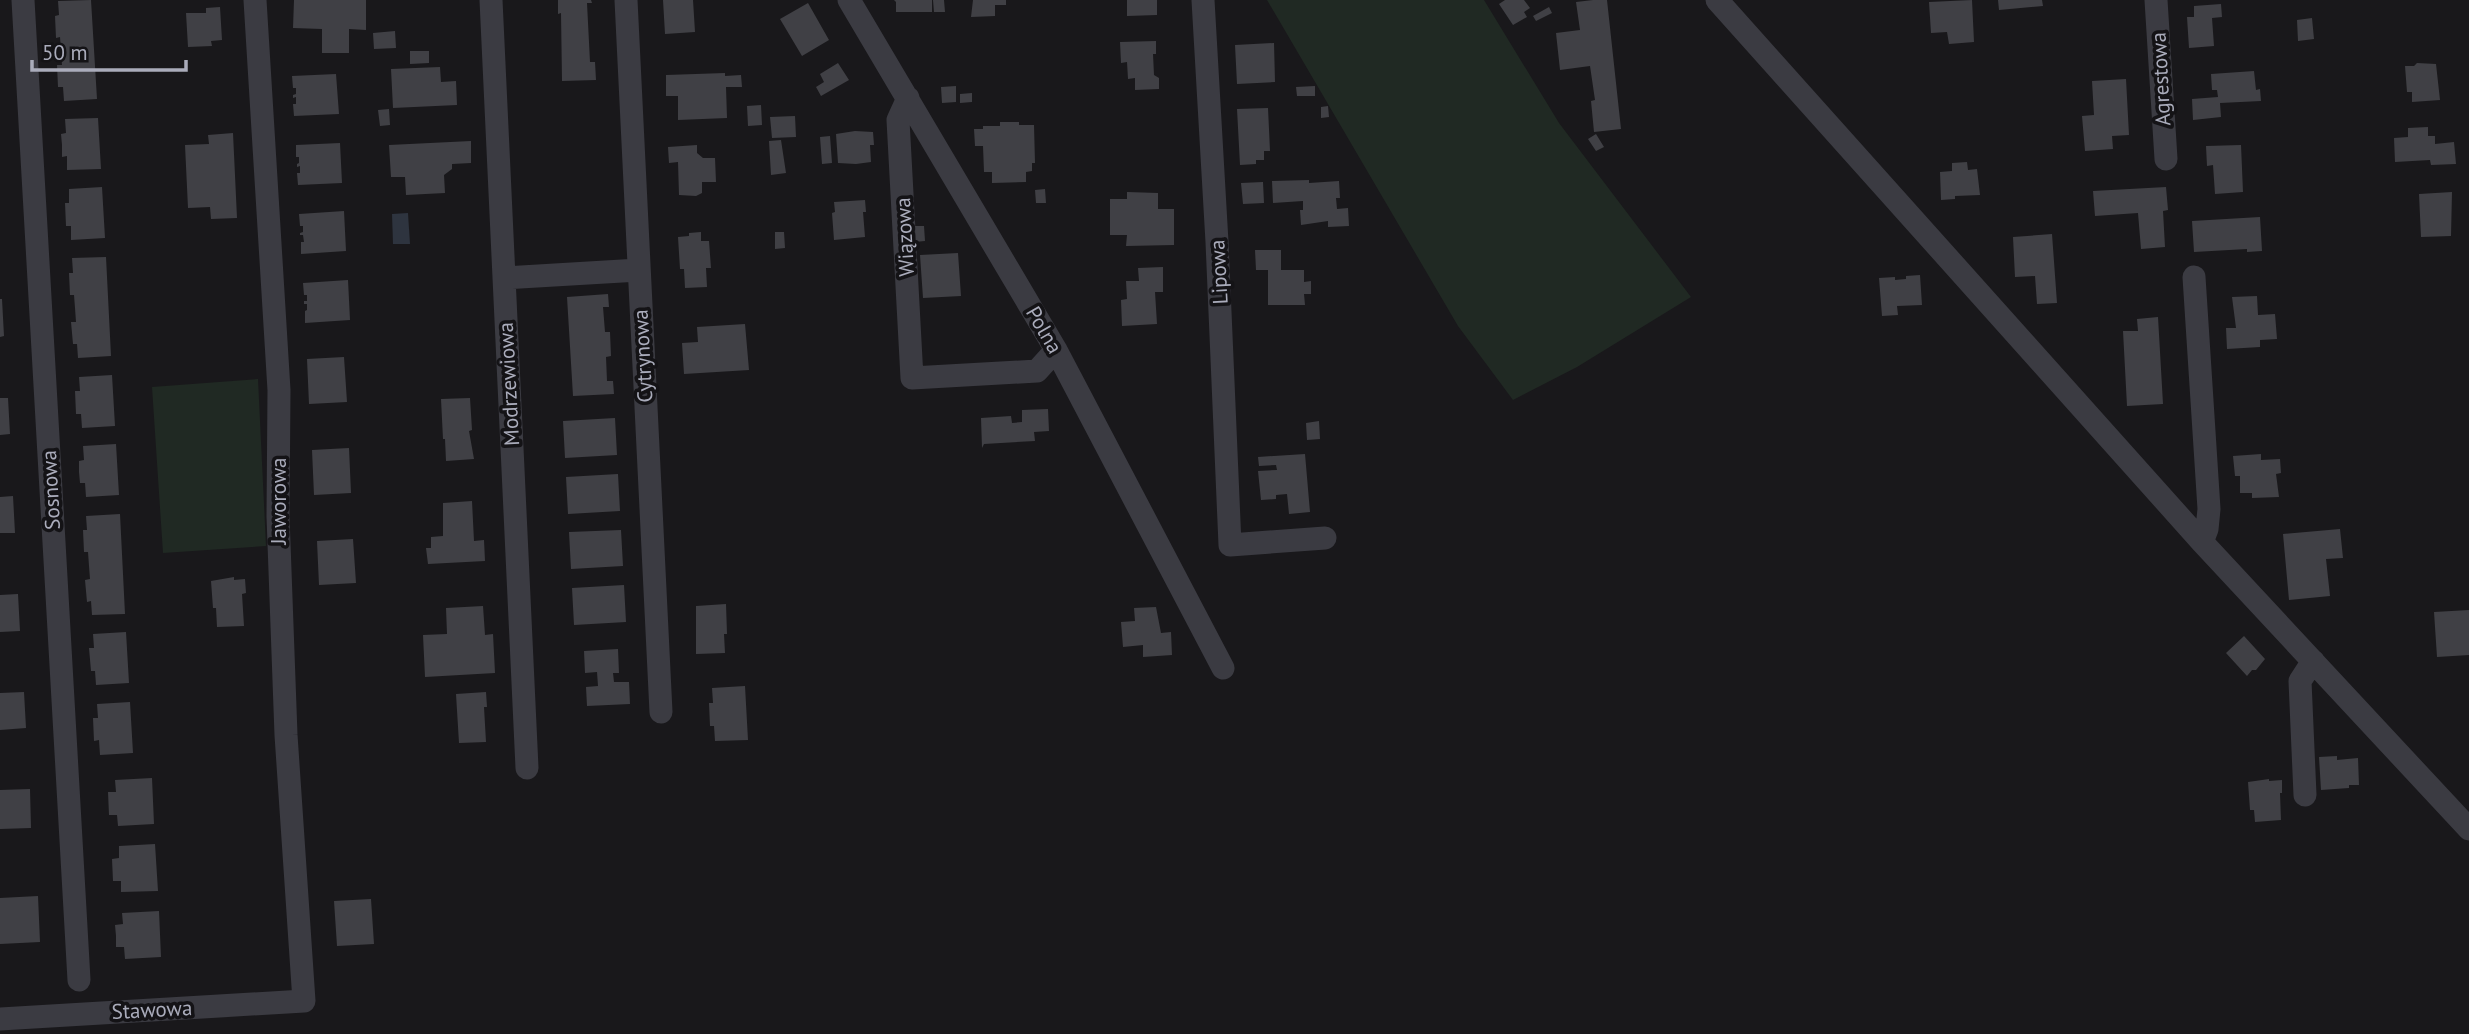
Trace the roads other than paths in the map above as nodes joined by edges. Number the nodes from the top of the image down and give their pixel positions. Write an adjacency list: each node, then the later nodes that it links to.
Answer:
1 (23, 0): 23 (street, Sosnowa)
2 (255, 0): 24 (street, Jaworowa)
3 (491, 0): 13 (street, Modrzewiowa)
4 (626, 0): 11 (street, Cytrynowa)
5 (849, 0): 9 (street, Polna)
6 (1203, 0): 15 (street, Lipowa)
7 (1717, 0): 16 (street)
8 (2157, 0): 10 (street, Agrestowa)
9 (908, 98): 14 (street, Polna); 14 (street, Wiązowa)
10 (2166, 159)
11 (639, 270): 13 (street); 19 (street, Cytrynowa)
12 (2193, 277): 16 (street)
13 (504, 278): 20 (street, Modrzewiowa)
14 (1056, 350): 18 (street, Polna)
15 (1325, 538)
16 (2202, 542): 17 (street)
17 (2313, 661): 21 (street); 22 (street)
18 (1223, 668)
19 (661, 712)
20 (527, 768)
21 (2305, 795)
22 (2469, 829)
23 (79, 980)
24 (304, 1001): 25 (street, Stawowa)
25 (0, 1019)

